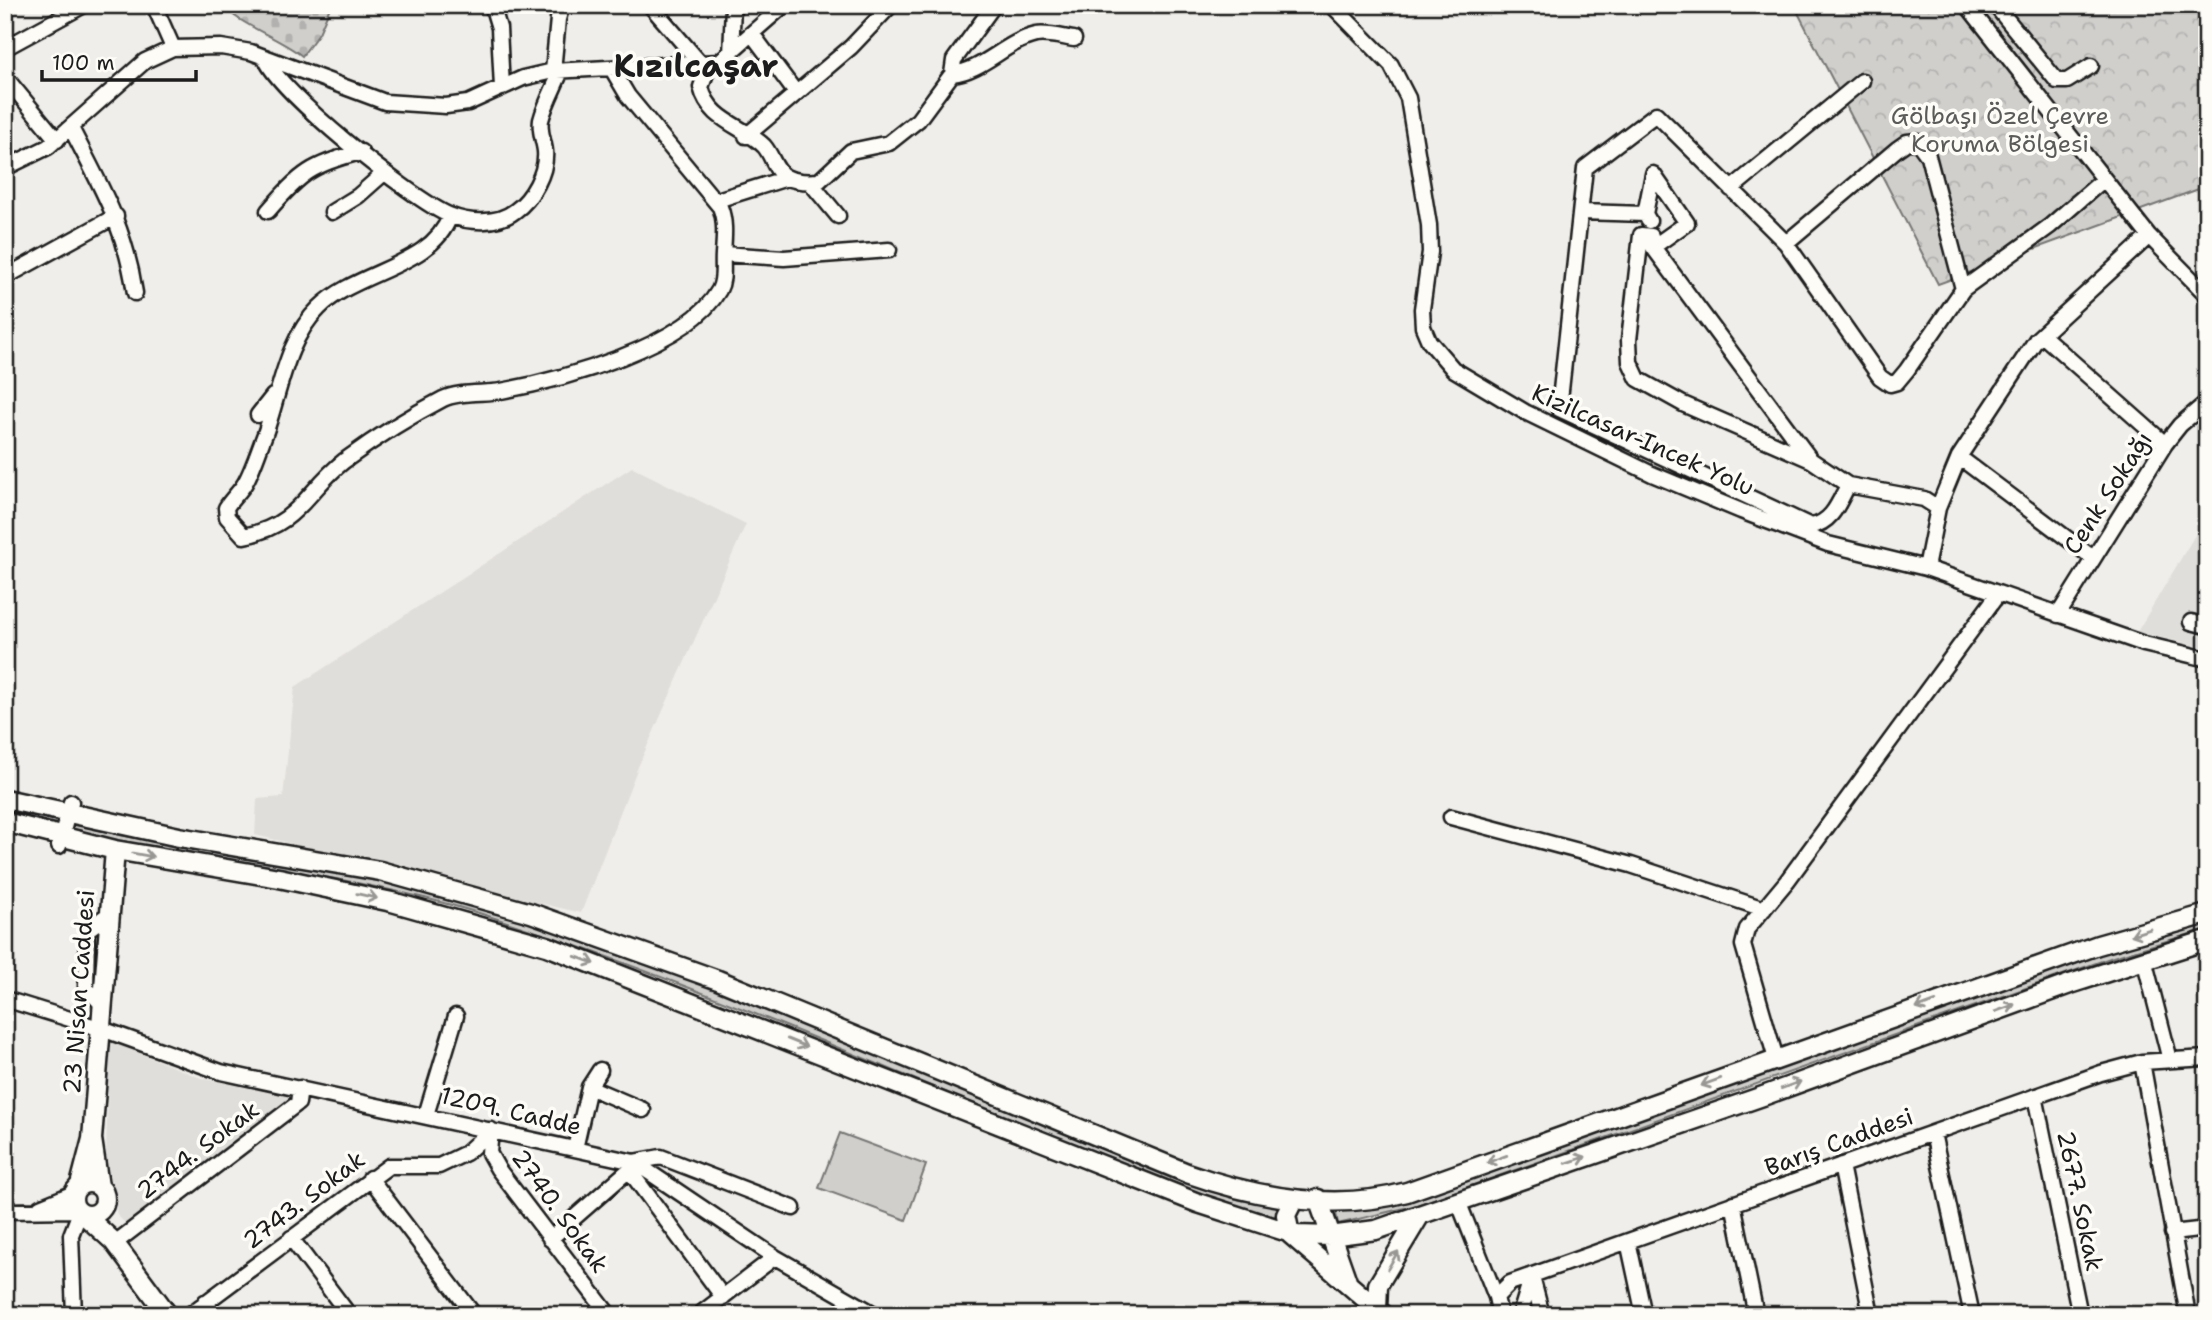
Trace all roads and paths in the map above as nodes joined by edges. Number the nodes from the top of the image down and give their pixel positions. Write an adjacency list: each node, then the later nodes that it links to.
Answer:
1 (84, 5): 15 (street)
2 (154, 5): 16 (street)
3 (492, 5): 26 (street)
4 (562, 5): 22 (street)
5 (650, 5): 19 (street)
6 (733, 5): 17 (street)
7 (783, 5): 13 (street)
8 (891, 5): 27 (street)
9 (994, 5): 23 (street)
10 (1332, 5): 65 (street, Kizilcasar-Incek Yolu)
11 (1967, 5): 35 (street)
12 (1995, 5): 20 (street)
13 (752, 34): 17 (street); 27 (street)
14 (1074, 39): 23 (street)
15 (5, 48)
16 (173, 48): 18 (street); 28 (street)
17 (731, 55): 19 (street)
18 (265, 57): 26 (street); 31 (street)
19 (706, 64): 21 (street); 29 (street)
20 (2091, 66)
21 (612, 69): 22 (street); 38 (street)
22 (557, 71): 26 (street); 44 (street)
23 (952, 74): 36 (street)
24 (5, 77): 30 (street)
25 (1862, 81): 37 (street)
26 (502, 88)
27 (796, 93): 29 (street)
28 (71, 128): 30 (street); 43 (street)
29 (746, 136): 34 (street)
30 (57, 140): 32 (street)
31 (361, 152): 33 (street); 39 (street)
32 (5, 168)
33 (384, 173): 40 (street); 44 (street)
34 (788, 178): 36 (street); 38 (street)
35 (2103, 180): 46 (street); 52 (street)
36 (810, 182): 45 (street)
37 (1731, 189): 41 (street); 48 (street)
38 (717, 200): 50 (street)
39 (268, 211)
40 (332, 212)
41 (1581, 212): 42 (street); 62 (street)
42 (1645, 214): 47 (street); 47 (street)
43 (116, 216): 51 (street); 53 (street)
44 (450, 216): 56 (street)
45 (838, 216)
46 (2149, 236): 54 (street); 55 (street)
47 (1651, 241): 61 (street); 61 (street)
48 (1786, 243): 52 (street); 52 (street)
49 (889, 250): 50 (street)
50 (723, 254): 56 (street)
51 (5, 277)
52 (1963, 289)
53 (135, 293)
54 (2207, 295)
55 (2042, 335): 59 (street); 60 (street)
56 (281, 383): 58 (street)
57 (2207, 402): 59 (street, Cenk Sokağı)
58 (258, 415)
59 (2165, 444): 64 (street, Cenk Sokağı)
60 (1959, 457): 63 (street); 64 (street)
61 (1811, 460): 62 (street)
62 (1848, 485): 63 (street)
63 (1938, 508): 65 (street)
64 (2093, 558): 67 (street, Cenk Sokağı)
65 (1926, 568): 66 (street, Kizilcasar-Incek Yolu)
66 (1998, 594): 67 (street, Kizilcasar-Incek Yolu); 77 (street)
67 (2058, 615): 70 (street, Kizilcasar-Incek Yolu)
68 (2191, 622): 69 (street)
69 (2207, 626)
70 (2207, 659)
71 (5, 799): 72 (main road)
72 (69, 808): 75 (street); 102 (main road)
73 (1451, 817): 77 (street)
74 (5, 822): 75 (main road)
75 (61, 842): 76 (main road)
76 (115, 850): 83 (main road, 23 Nisan Caddesi); 113 (main road, one-way to 113)
77 (1764, 909): 85 (street)
78 (2207, 914): 85 (main road, one-way to 85)
79 (2207, 940): 80 (main road)
80 (2144, 959): 86 (street); 104 (main road, one-way to 80)
81 (5, 999): 83 (street, 1209. Cadde)
82 (456, 1016): 93 (street)
83 (102, 1029): 90 (street, 1209. Cadde); 96 (main road, 23 Nisan Caddesi)
84 (2207, 1058): 86 (street, Barış Caddesi)
85 (1776, 1059): 103 (main road, one-way to 103)
86 (2170, 1060): 87 (street, Barış Caddesi)
87 (2142, 1062): 91 (street, Barış Caddesi); 112 (street)
88 (600, 1070): 89 (street)
89 (589, 1087): 92 (street); 97 (street)
90 (300, 1088): 93 (street, 1209. Cadde); 118 (street, 2744. Sokak)
91 (2035, 1096): 95 (street, Barış Caddesi); 142 (street, 2677. Sokak)
92 (643, 1110)
93 (426, 1115): 94 (street, 1209. Cadde)
94 (491, 1130): 97 (street, 1209. Cadde); 100 (street, 2743. Sokak); 116 (street, 2740. Sokak)
95 (1933, 1133): 99 (street, Barış Caddesi); 141 (street)
96 (92, 1139): 101 (main road, 23 Nisan Caddesi); 105 (main road, 23 Nisan Caddesi)
97 (575, 1149): 98 (street, 1209. Cadde)
98 (634, 1162): 107 (street); 119 (street, 1209. Cadde)
99 (1841, 1165): 106 (street, Barış Caddesi); 140 (street)
100 (370, 1178): 115 (street, 2743. Sokak); 131 (street)
101 (99, 1186): 105 (main road); 108 (main road, 23 Nisan Caddesi)
102 (1294, 1199): 103 (main road); 113 (main road)
103 (1318, 1199): 114 (main road)
104 (1458, 1201): 110 (main road); 123 (street)
105 (79, 1203): 108 (main road); 109 (street); 118 (main road); 126 (street)
106 (1733, 1203): 117 (street, Barış Caddesi); 139 (street)
107 (793, 1208)
108 (102, 1209): 118 (main road)
109 (5, 1211)
110 (1420, 1215): 114 (main road); 125 (main road, one-way to 110)
111 (2207, 1228): 112 (street)
112 (2172, 1233): 143 (street)
113 (1290, 1234): 114 (main road); 121 (main road)
114 (1331, 1236): 121 (main road)
115 (291, 1238): 124 (street, 2743. Sokak); 130 (street)
116 (550, 1239): 122 (street); 132 (street, 2740. Sokak)
117 (1628, 1241): 120 (street, Barış Caddesi); 138 (street)
118 (114, 1242): 127 (main road)
119 (775, 1257): 122 (street); 134 (street, 1209. Cadde)
120 (1532, 1275): 123 (street, Barış Caddesi); 136 (street); 137 (street)
121 (1347, 1281): 125 (main road)
122 (723, 1297): 133 (street)
123 (1496, 1297): 135 (street)
124 (205, 1302): 128 (street, 2743. Sokak); 129 (street)
125 (1381, 1312)
126 (74, 1315)
127 (168, 1315)
128 (188, 1315)
129 (215, 1315)
130 (349, 1315)
131 (474, 1315)
132 (608, 1315)
133 (699, 1315)
134 (876, 1315)
135 (1500, 1315)
136 (1520, 1315)
137 (1542, 1315)
138 (1644, 1315)
139 (1756, 1315)
140 (1871, 1315)
141 (1972, 1315)
142 (2080, 1315)
143 (2188, 1315)

